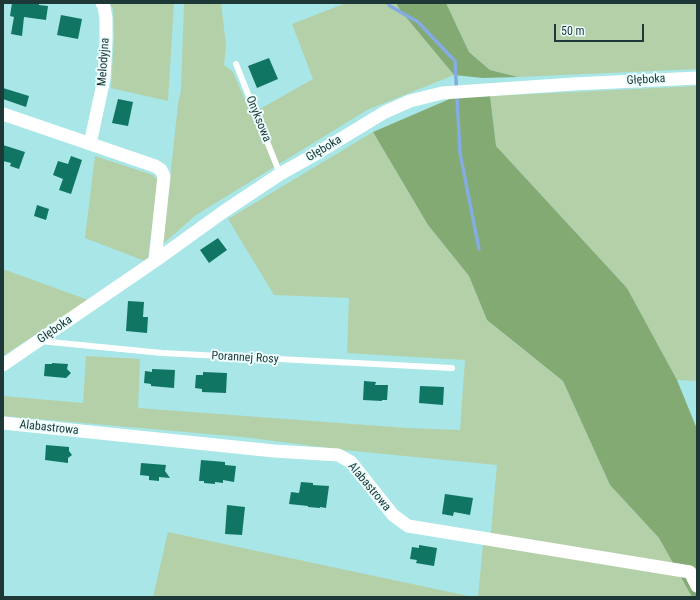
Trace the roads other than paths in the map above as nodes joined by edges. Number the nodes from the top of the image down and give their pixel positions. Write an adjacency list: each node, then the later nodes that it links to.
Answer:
1 (102, 3): 5 (street, Melodyjna)
2 (236, 64): 6 (lane, Onyksowa)
3 (697, 78): 6 (street, Głęboka)
4 (3, 114): 5 (street)
5 (90, 144): 7 (street)
6 (280, 174): 7 (street, Głęboka)
7 (155, 261): 8 (street, Głęboka)
8 (39, 341): 9 (street, Głęboka); 10 (lane, Porannej Rosy)
9 (3, 365)
10 (452, 368)
11 (3, 423): 12 (street, Alabastrowa)
12 (697, 586)

